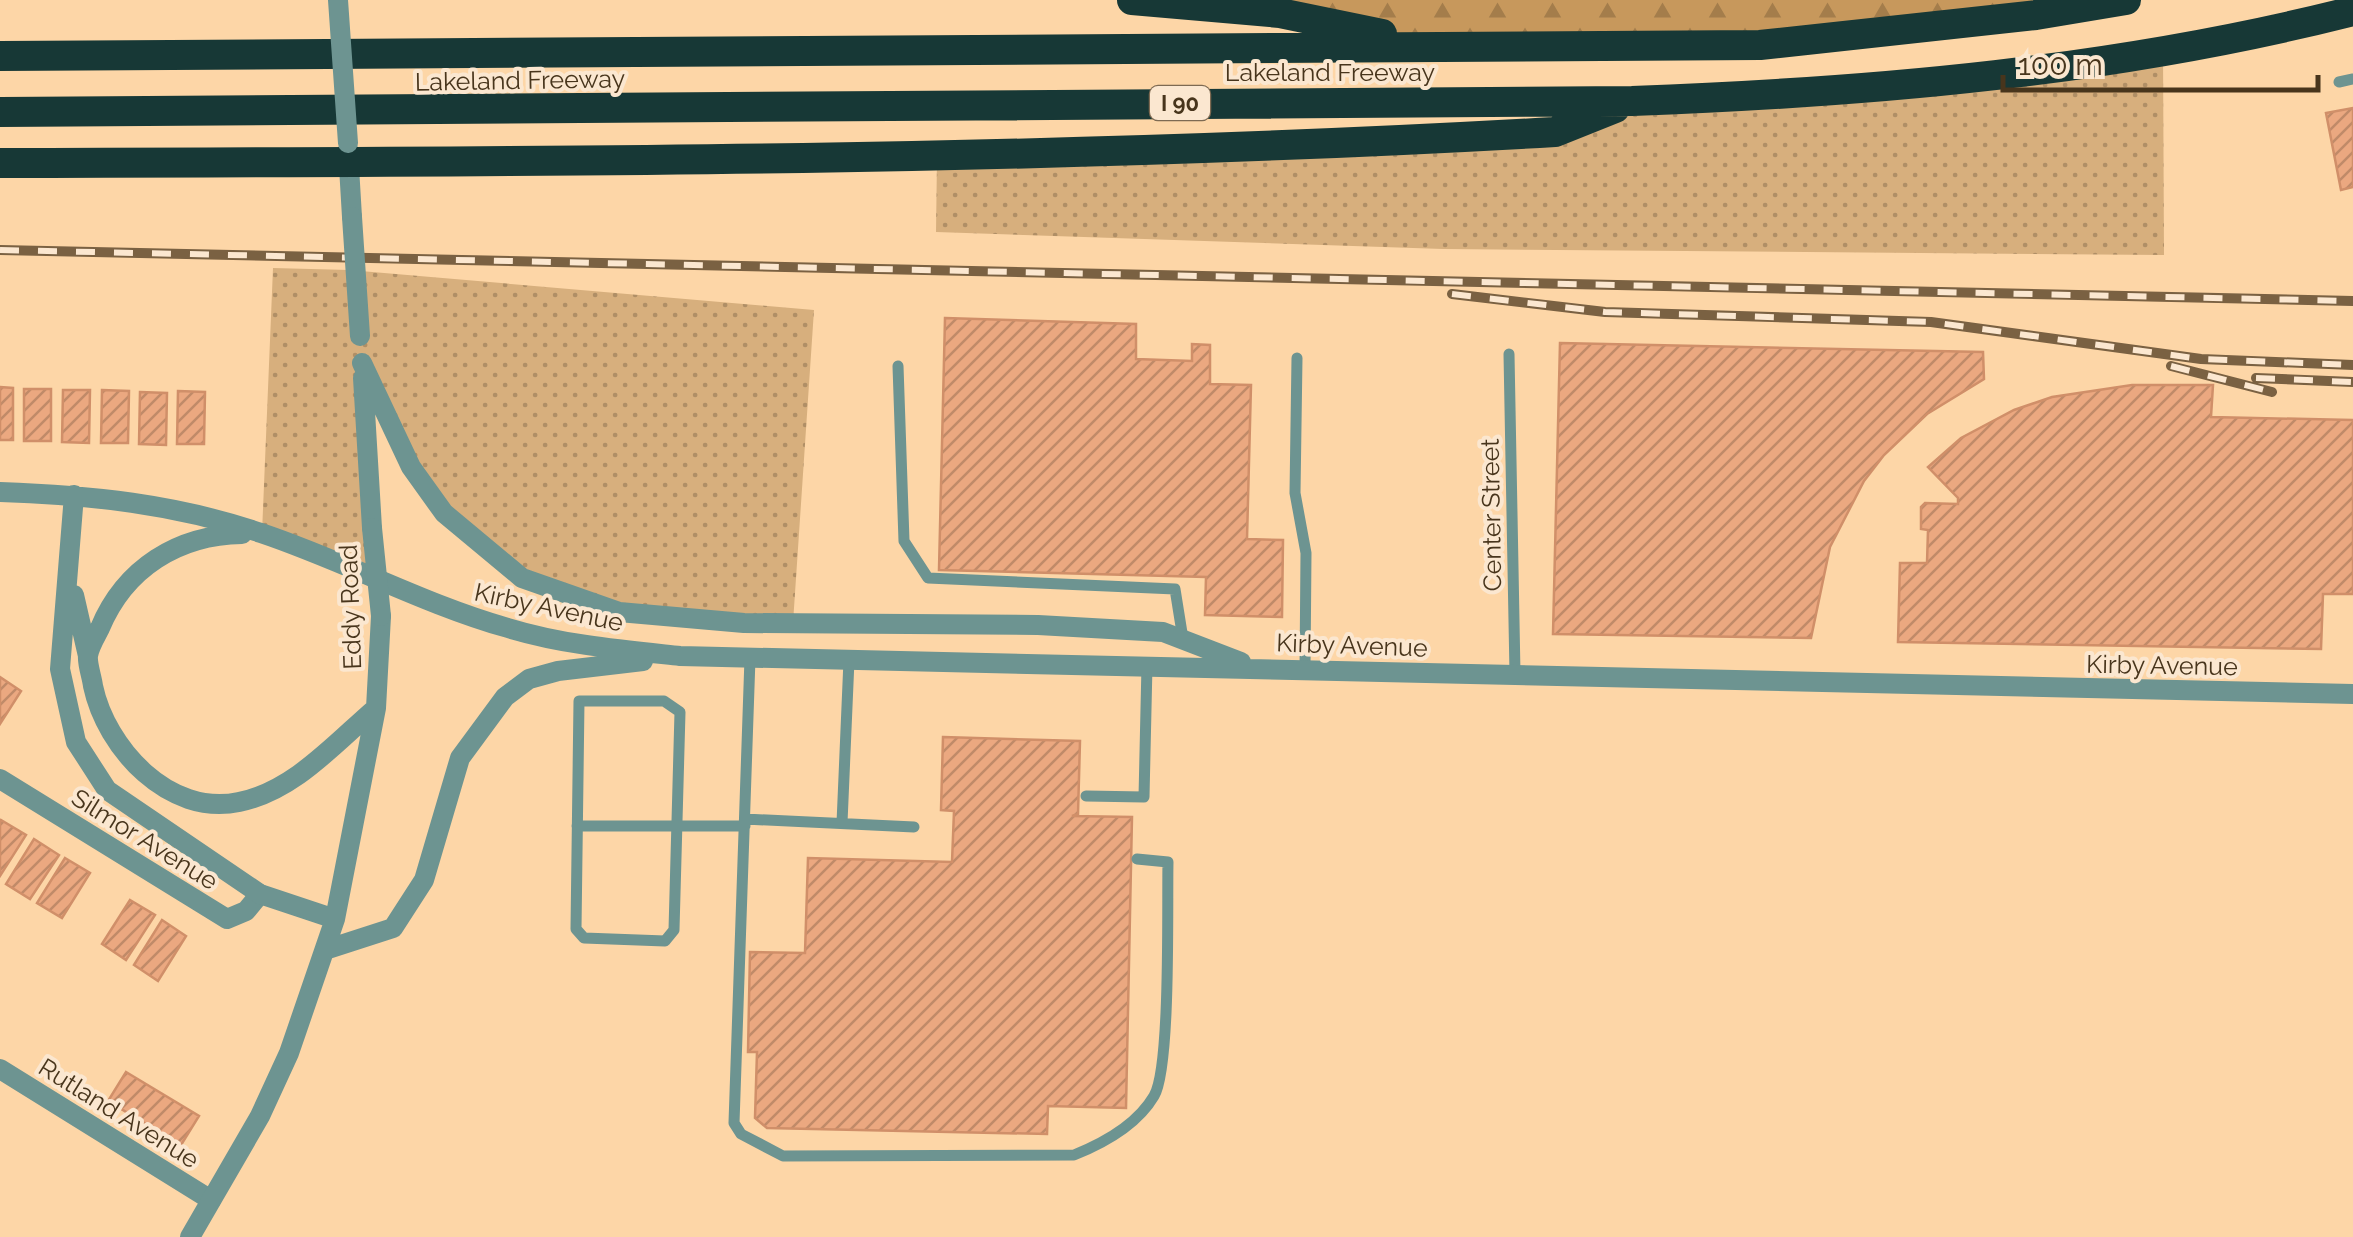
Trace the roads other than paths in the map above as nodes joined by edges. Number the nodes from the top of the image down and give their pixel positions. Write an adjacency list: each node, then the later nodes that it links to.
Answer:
1 (338, 0): 11 (street, Eddy Road, bridge)
2 (1132, 0): 5 (highway)
3 (2126, 0): 5 (highway, Lakeland Freeway / I 90)
4 (2353, 11): 9 (highway, Lakeland Freeway / I 90)
5 (1439, 46): 6 (highway, Lakeland Freeway / I 90)
6 (0, 56)
7 (2353, 80): 8 (lane)
8 (2339, 82)
9 (1632, 101): 10 (highway, Lakeland Freeway / I 90); 11 (highway)
10 (0, 112)
11 (348, 154): 12 (highway); 15 (street, Eddy Road, bridge)
12 (0, 163)
13 (1509, 354): 29 (lane, Center Street)
14 (1296, 358): 28 (lane)
15 (362, 363): 21 (street); 31 (street, Eddy Road, bridge)
16 (898, 366): 21 (lane)
17 (0, 492): 18 (street, Kirby Avenue)
18 (74, 495): 19 (street, Kirby Avenue); 20 (street)
19 (262, 533): 22 (street); 23 (street, Kirby Avenue)
20 (69, 576): 22 (street); 40 (street)
21 (1183, 639): 27 (street)
22 (88, 656): 31 (street)
23 (680, 656): 24 (street, Kirby Avenue); 42 (street)
24 (750, 658): 25 (street, Kirby Avenue); 34 (lane)
25 (849, 660): 26 (street, Kirby Avenue); 35 (lane)
26 (1147, 665): 27 (street, Kirby Avenue); 33 (lane)
27 (1252, 667): 28 (street, Kirby Avenue)
28 (1304, 669): 29 (street, Kirby Avenue)
29 (1515, 674): 30 (street, Kirby Avenue)
30 (2353, 694)
31 (376, 708): 41 (street, Eddy Road)
32 (0, 779): 40 (street, Silmor Avenue)
33 (1086, 796)
34 (745, 823): 35 (lane); 37 (lane); 39 (lane)
35 (842, 824): 38 (lane)
36 (577, 826): 37 (lane); 37 (lane); 37 (lane)
37 (676, 826)
38 (914, 826)
39 (1137, 860)
40 (260, 894): 41 (street)
41 (335, 919): 42 (street, Eddy Road)
42 (325, 950): 44 (street, Eddy Road)
43 (0, 1069): 44 (street, Rutland Avenue)
44 (211, 1200): 45 (street, Eddy Road)
45 (190, 1237)

